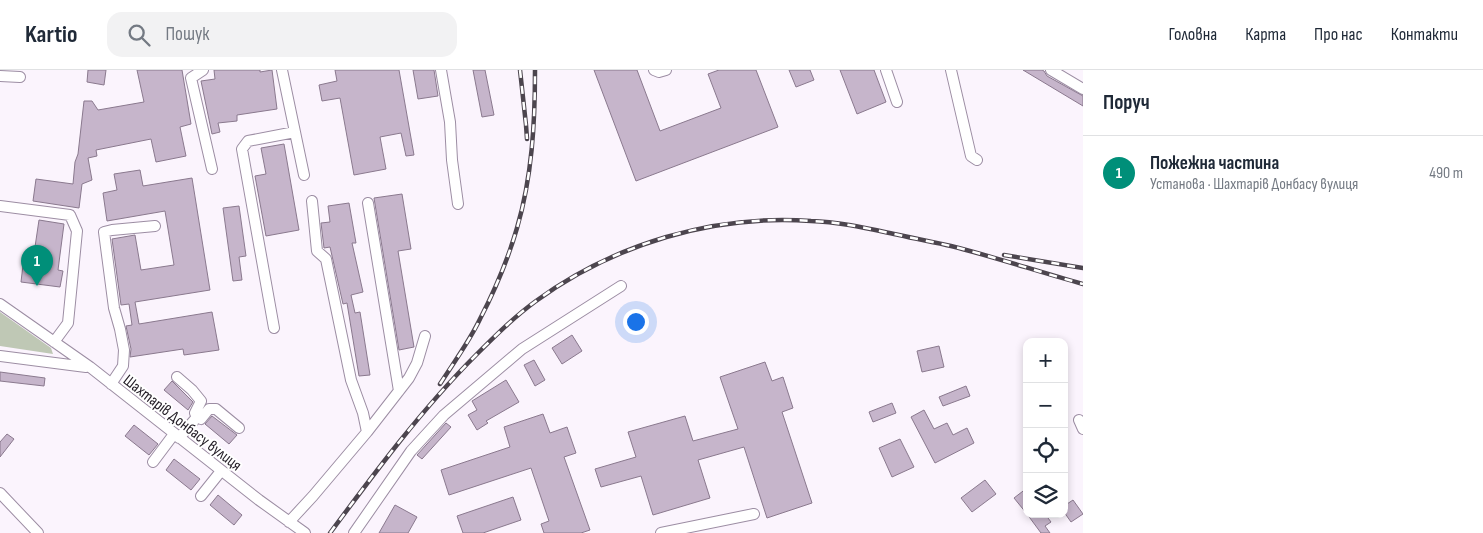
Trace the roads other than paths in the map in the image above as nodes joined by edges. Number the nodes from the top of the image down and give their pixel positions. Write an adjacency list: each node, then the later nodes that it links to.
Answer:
1 (202, 70): 15 (street)
2 (282, 70): 13 (street)
3 (441, 70): 19 (street)
4 (654, 70): 5 (street)
5 (666, 70)
6 (886, 70): 12 (street)
7 (951, 70): 14 (street)
8 (1051, 70): 11 (street)
9 (0, 76): 10 (street)
10 (20, 77)
11 (1083, 89)
12 (896, 102)
13 (295, 132): 16 (street); 24 (street)
14 (977, 160)
15 (212, 169)
16 (304, 175)
17 (312, 202): 34 (street)
18 (368, 203): 31 (street)
19 (458, 204)
20 (0, 206): 26 (street)
21 (155, 226): 30 (street)
22 (621, 286): 44 (street)
23 (0, 304): 26 (street, Шахтарів Донбасу вулиця)
24 (274, 328)
25 (425, 336): 31 (street)
26 (54, 342): 28 (street, Шахтарів Донбасу вулиця)
27 (0, 356): 28 (street)
28 (90, 367): 30 (street, Шахтарів Донбасу вулиця)
29 (177, 377): 32 (street)
30 (111, 384): 35 (street, Шахтарів Донбасу вулиця)
31 (399, 392): 34 (street)
32 (197, 417): 33 (street); 35 (street)
33 (239, 428)
34 (368, 432): 41 (street)
35 (177, 436): 36 (street); 37 (street, Шахтарів Донбасу вулиця)
36 (153, 462)
37 (222, 471): 39 (street); 41 (street, Шахтарів Донбасу вулиця)
38 (0, 493): 42 (street)
39 (201, 496)
40 (754, 514): 45 (street)
41 (289, 522): 43 (street, Шахтарів Донбасу вулиця)
42 (38, 533)
43 (305, 533)
44 (354, 533)
45 (661, 533)

